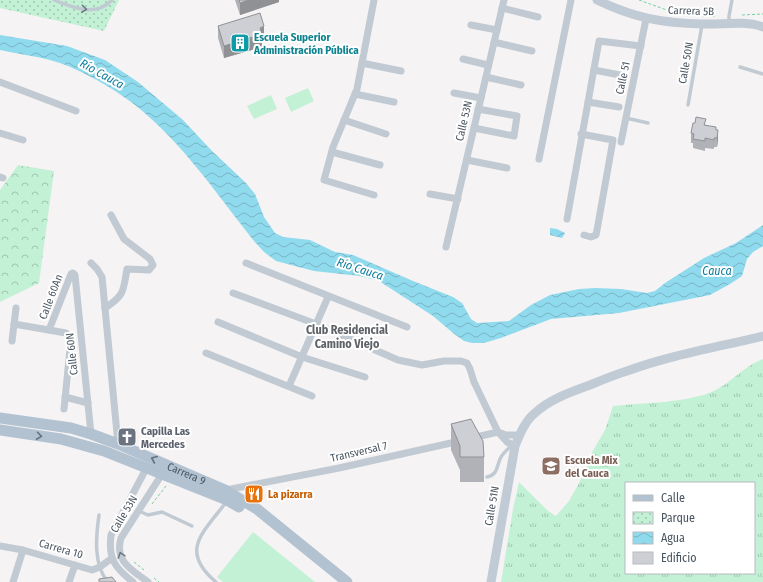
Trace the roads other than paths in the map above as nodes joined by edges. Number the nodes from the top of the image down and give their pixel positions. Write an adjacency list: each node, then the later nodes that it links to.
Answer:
1 (54, 0): 2 (lane, one-way to 2)
2 (112, 0)
3 (374, 0): 20 (street)
4 (504, 0): 8 (street, Calle 53N)
5 (571, 0): 49 (street)
6 (597, 0): 10 (main road, Carrera 5B)
7 (732, 0): 11 (lane)
8 (502, 8): 9 (street); 15 (street, Calle 53N)
9 (538, 17)
10 (646, 19): 12 (main road, Carrera 5B); 17 (street, Calle 51)
11 (729, 20): 12 (main road, Carrera 5B); 14 (main road, Carrera 5B)
12 (702, 24): 35 (lane, Calle 50N)
13 (470, 25): 15 (street)
14 (763, 27)
15 (497, 30): 16 (street, Calle 53N)
16 (494, 42): 18 (street); 21 (street, Calle 53N)
17 (641, 46): 23 (street); 39 (street, Calle 51)
18 (532, 51)
19 (463, 59): 21 (street)
20 (362, 63): 24 (street); 31 (street)
21 (488, 65): 27 (street, Calle 53N)
22 (740, 67): 25 (lane)
23 (594, 70): 26 (street); 34 (street)
24 (400, 71)
25 (763, 74)
26 (625, 76)
27 (486, 78): 29 (street); 32 (street, Calle 53N)
28 (0, 82): 38 (street)
29 (521, 85)
30 (454, 93): 32 (street)
31 (355, 94): 33 (street); 40 (street)
32 (481, 98): 37 (street, Calle 53N)
33 (394, 102)
34 (588, 102): 36 (street); 45 (street)
35 (688, 105)
36 (619, 107)
37 (478, 109): 42 (street, Calle 53N); 42 (street)
38 (76, 111)
39 (626, 118): 41 (lane); 47 (street, Calle 51)
40 (344, 120): 44 (street); 48 (street)
41 (648, 123)
42 (474, 128): 50 (street, Calle 53N)
43 (0, 133): 46 (street)
44 (386, 134)
45 (581, 134): 57 (street); 58 (street)
46 (23, 140)
47 (621, 142)
48 (332, 152): 51 (street); 54 (street)
49 (539, 159)
50 (466, 160): 52 (street); 55 (street, Calle 53N)
51 (380, 165)
52 (507, 168)
53 (430, 194): 55 (street)
54 (374, 195)
55 (458, 199): 59 (street, Calle 53N)
56 (110, 215): 66 (street)
57 (567, 219)
58 (584, 235)
59 (446, 247)
60 (91, 263): 66 (street)
61 (246, 263): 64 (street)
62 (73, 273): 71 (street, Calle 60An); 80 (street, Calle 60N)
63 (232, 293): 69 (street)
64 (328, 297): 69 (street); 70 (street)
65 (16, 308): 68 (street)
66 (105, 308): 87 (street)
67 (218, 322): 75 (street)
68 (14, 324): 71 (street); 73 (street)
69 (316, 324): 75 (street); 84 (street)
70 (407, 327)
71 (49, 330): 79 (street)
72 (763, 336): 86 (main road, Calle 51N)
73 (12, 341)
74 (206, 353): 77 (street)
75 (302, 357): 76 (street); 77 (street)
76 (365, 378)
77 (288, 386): 78 (street)
78 (312, 396)
79 (65, 397): 80 (street); 81 (street)
80 (88, 403): 85 (street, Calle 60N)
81 (64, 409)
82 (0, 418): 85 (main road, Carrera 9)
83 (0, 430): 89 (main road, Carrera 9, one-way to 89)
84 (498, 432): 86 (street, Transversal 7); 88 (street); 92 (street, Transversal 7)
85 (91, 434): 87 (main road, Carrera 9)
86 (519, 434): 88 (main road, Calle 51N)
87 (118, 444): 92 (main road, Carrera 9, one-way to 87)
88 (513, 445): 91 (lane); 109 (main road, Calle 51N)
89 (148, 467): 90 (main road, Carrera 9); 98 (street, Calle 53N)
90 (162, 474): 92 (main road, Carrera 9); 93 (street, Calle 53N)
91 (487, 477)
92 (226, 495): 106 (lane); 107 (main road, Carrera 9); 108 (main road, Carrera 9)
93 (141, 512): 95 (lane); 101 (street, Calle 53N, one-way to 93)
94 (99, 515): 100 (lane)
95 (192, 526)
96 (0, 546): 97 (street, Carrera 10)
97 (23, 550): 99 (street, Carrera 10); 102 (street)
98 (112, 558): 100 (street); 105 (street)
99 (74, 565): 100 (street, Carrera 10); 103 (street)
100 (100, 567): 104 (lane)
101 (151, 580)
102 (13, 582)
103 (70, 582)
104 (108, 582)
105 (133, 582)
106 (216, 582)
107 (336, 582)
108 (347, 582)
109 (491, 582)

